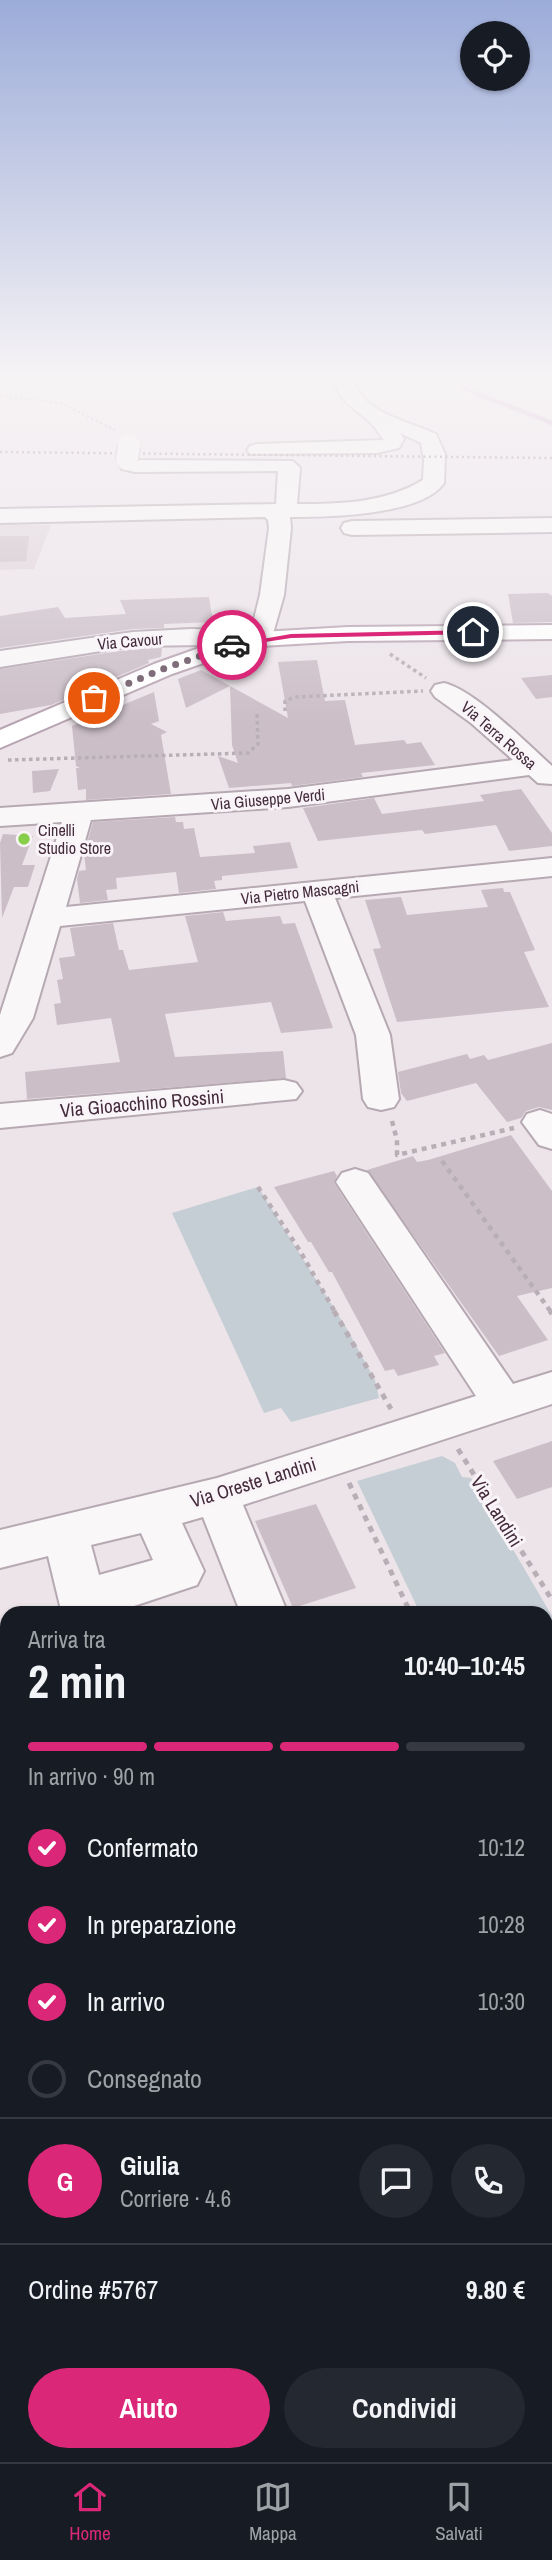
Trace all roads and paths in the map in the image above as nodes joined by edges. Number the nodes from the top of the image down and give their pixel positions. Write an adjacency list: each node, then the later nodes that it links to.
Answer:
1 (284, 494): 4 (street)
2 (416, 494): 4 (street)
3 (0, 516): 4 (street)
4 (279, 517): 5 (street); 8 (street)
5 (552, 525)
6 (552, 632): 7 (main road)
7 (369, 634): 8 (main road); 10 (path)
8 (261, 639): 9 (street, Via Cavour); 13 (main road)
9 (0, 659)
10 (444, 691): 11 (path); 15 (street, Via Terra Rossa)
11 (285, 711)
12 (257, 713): 14 (path)
13 (0, 740)
14 (0, 759)
15 (543, 773): 16 (street, Via Giuseppe Verdi)
16 (79, 812): 17 (street, Via Giuseppe Verdi); 20 (street)
17 (0, 817)
18 (552, 867): 19 (street, Via Pietro Mascagni)
19 (316, 890): 20 (street, Via Pietro Mascagni); 23 (street)
20 (47, 918): 21 (street)
21 (0, 1046)
22 (284, 1091): 24 (street, Via Gioacchino Rossini)
23 (381, 1099): 25 (path)
24 (0, 1116)
25 (546, 1129)
26 (442, 1161): 29 (path)
27 (355, 1182): 31 (street)
28 (258, 1187): 32 (path, Via Landini)
29 (552, 1314)
30 (552, 1388): 31 (street, Via Oreste Landini)
31 (503, 1403): 32 (street, Via Oreste Landini)
32 (423, 1429): 33 (street, Via Oreste Landini); 38 (path, Via Landini)
33 (335, 1457): 34 (street, Via Oreste Landini); 42 (path)
34 (217, 1496): 35 (street, Via Oreste Landini); 41 (street)
35 (154, 1510): 36 (street, Via Oreste Landini); 40 (street)
36 (65, 1534): 37 (street, Via Oreste Landini); 39 (street)
37 (0, 1549)
38 (552, 1600)
39 (84, 1606)
40 (87, 1606)
41 (262, 1606)
42 (407, 1606)

